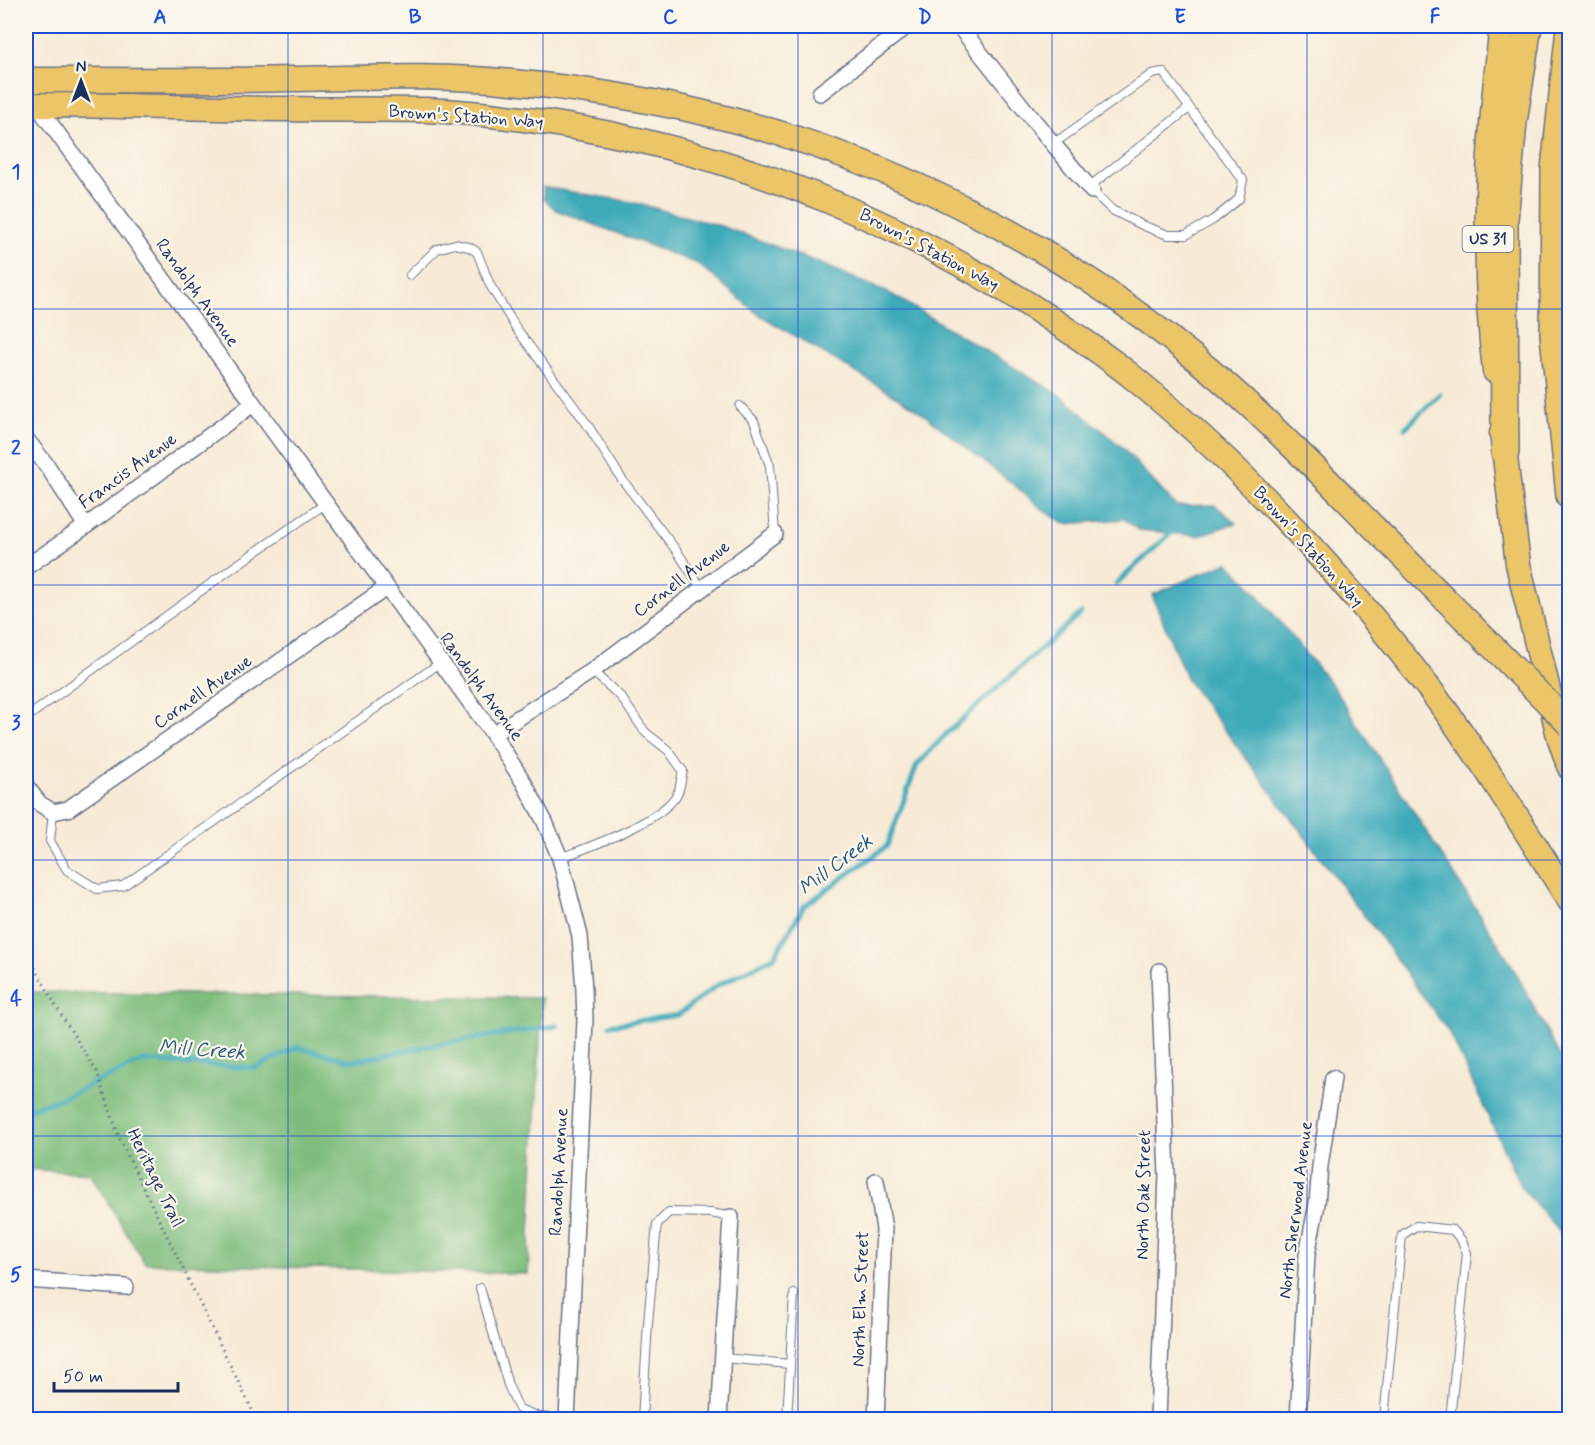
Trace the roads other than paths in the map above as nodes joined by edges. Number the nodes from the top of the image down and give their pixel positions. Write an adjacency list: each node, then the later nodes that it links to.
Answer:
1 (907, 26): 7 (street)
2 (959, 26): 10 (street)
3 (1502, 26): 16 (main road, US 31)
4 (1528, 26): 16 (highway)
5 (1569, 28): 17 (highway)
6 (26, 80): 27 (main road, Brown's Station Way, bridge)
7 (820, 93)
8 (29, 100): 13 (street, Randolph Avenue); 33 (main road, Brown's Station Way)
9 (1189, 108): 10 (lane); 11 (lane); 11 (lane)
10 (1053, 144): 11 (street)
11 (1091, 189)
12 (410, 275): 23 (lane)
13 (253, 404): 18 (street, Randolph Avenue); 19 (street, Francis Avenue)
14 (740, 406): 20 (lane)
15 (26, 439): 19 (street)
16 (1505, 452): 29 (main road, US 31)
17 (1569, 496)
18 (325, 504): 22 (street, Randolph Avenue); 26 (lane)
19 (86, 526): 21 (street, Francis Avenue)
20 (775, 534): 23 (street, Cornell Avenue)
21 (26, 567)
22 (386, 588): 24 (street, Randolph Avenue); 31 (street, Cornell Avenue)
23 (702, 589): 25 (street, Cornell Avenue)
24 (440, 663): 28 (street, Randolph Avenue); 31 (lane)
25 (592, 671): 28 (street, Cornell Avenue); 32 (lane)
26 (26, 718)
27 (1569, 725)
28 (493, 734): 32 (street, Randolph Avenue)
29 (1569, 768)
30 (26, 786): 31 (street)
31 (53, 812)
32 (560, 858): 44 (street, Randolph Avenue)
33 (1569, 901)
34 (1159, 971): 49 (street, North Oak Street)
35 (1333, 1078): 50 (street, North Sherwood Avenue)
36 (876, 1181): 48 (street, North Elm Street)
37 (731, 1217): 42 (street); 45 (lane)
38 (26, 1280): 39 (street)
39 (126, 1287)
40 (480, 1288): 44 (lane)
41 (794, 1294): 43 (lane)
42 (723, 1358): 43 (lane); 46 (street)
43 (790, 1364): 47 (lane)
44 (567, 1419)
45 (642, 1419)
46 (719, 1419)
47 (787, 1419)
48 (876, 1419)
49 (1158, 1419)
50 (1298, 1419)
51 (1383, 1419): 52 (lane); 53 (lane)
52 (1398, 1419)
53 (1450, 1419)

